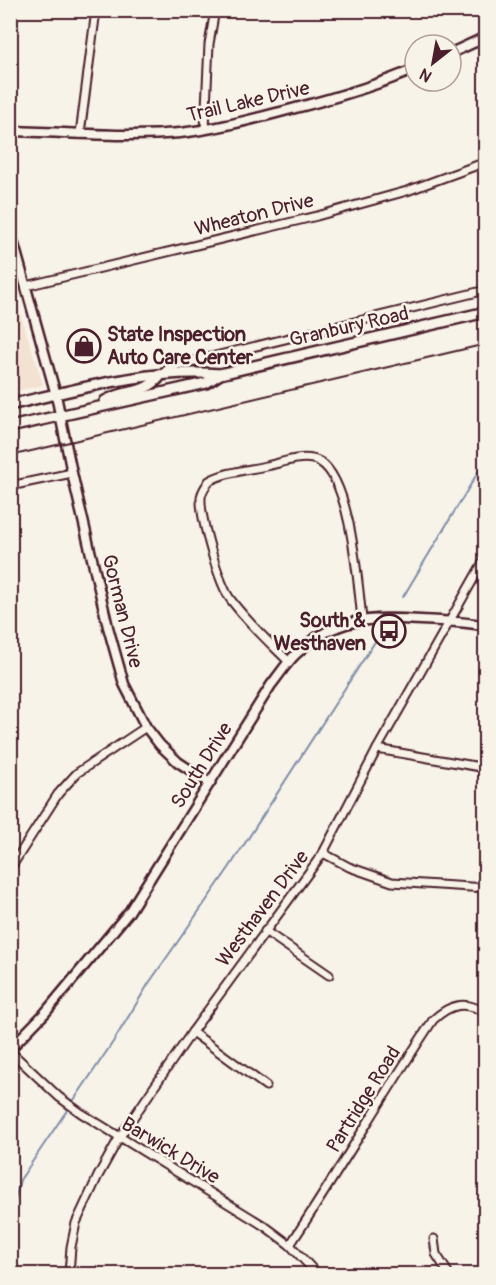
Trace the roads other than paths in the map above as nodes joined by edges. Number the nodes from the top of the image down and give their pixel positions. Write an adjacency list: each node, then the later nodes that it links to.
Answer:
1 (96, 10): 8 (street)
2 (215, 10): 6 (street)
3 (486, 38): 4 (street)
4 (463, 48)
5 (403, 74): 6 (street, Trail Lake Drive)
6 (205, 129): 8 (street, Trail Lake Drive)
7 (10, 132): 8 (street, Trail Lake Drive)
8 (80, 134)
9 (486, 162): 11 (street, Wheaton Drive)
10 (10, 230): 11 (street, Gorman Drive)
11 (26, 286): 16 (street, Gorman Drive)
12 (486, 290): 15 (street)
13 (486, 312): 14 (main road, Granbury Road)
14 (220, 374): 15 (main road, Granbury Road); 18 (main road, Granbury Road)
15 (161, 375): 16 (main road, Granbury Road); 18 (main road)
16 (56, 395): 17 (main road, Granbury Road); 19 (street, Gorman Drive)
17 (10, 405)
18 (99, 406): 19 (main road, Granbury Road)
19 (61, 416): 20 (main road, Granbury Road); 21 (street, Gorman Drive)
20 (10, 427)
21 (72, 473): 22 (street); 28 (street, Gorman Drive)
22 (10, 486)
23 (486, 557): 25 (street, Westhaven Drive)
24 (362, 619): 25 (street, South Drive); 27 (street, South Drive); 27 (street)
25 (449, 621): 26 (street, South Drive); 29 (street, Westhaven Drive)
26 (486, 626)
27 (289, 662): 31 (street, South Drive)
28 (146, 727): 31 (street, Gorman Drive); 33 (street)
29 (377, 748): 30 (street); 32 (street, Westhaven Drive)
30 (486, 768)
31 (210, 783): 39 (street, South Drive)
32 (322, 853): 34 (street); 35 (street, Westhaven Drive)
33 (10, 869)
34 (486, 888)
35 (265, 931): 36 (street); 38 (street, Westhaven Drive)
36 (329, 975)
37 (486, 1013): 43 (street, Partridge Road)
38 (192, 1032): 40 (street); 41 (street, Westhaven Drive)
39 (10, 1050): 41 (street, Barwick Drive)
40 (266, 1086)
41 (119, 1138): 43 (street, Barwick Drive); 44 (street, Westhaven Drive)
42 (434, 1239): 46 (street)
43 (290, 1245): 45 (street, Barwick Drive)
44 (69, 1275)
45 (317, 1275)
46 (449, 1275)

